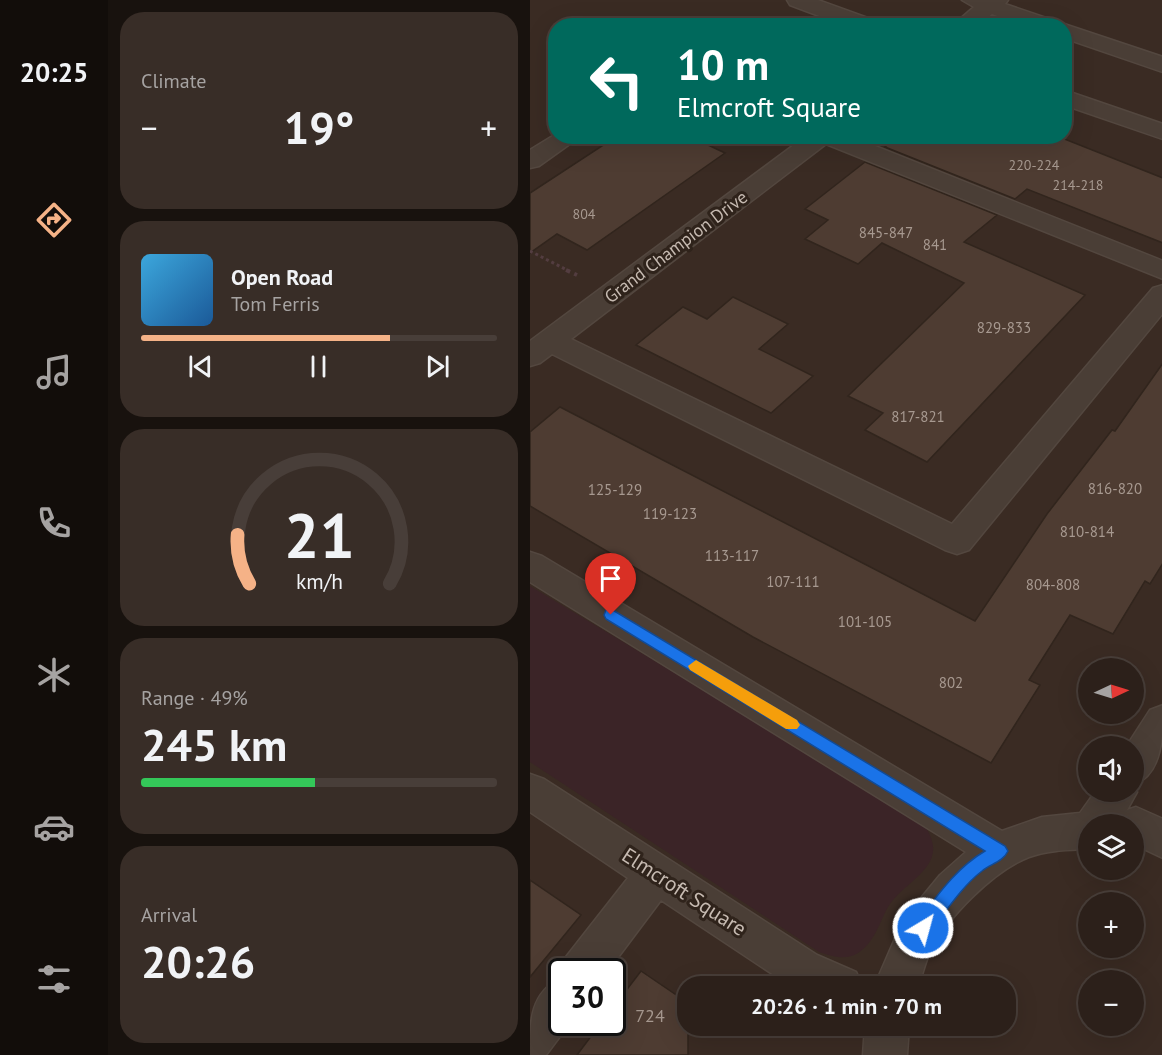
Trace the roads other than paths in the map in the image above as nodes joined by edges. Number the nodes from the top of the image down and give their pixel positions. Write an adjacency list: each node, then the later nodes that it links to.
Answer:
1 (798, 0): 3 (street)
2 (986, 2): 4 (street); 5 (street)
3 (846, 18)
4 (971, 18)
5 (1027, 18)
6 (1072, 34): 7 (street)
7 (1163, 65)
8 (1072, 100): 9 (street)
9 (1163, 132)
10 (557, 144): 13 (street)
11 (811, 144): 16 (street, Grand Champion Drive)
12 (847, 144): 14 (street)
13 (530, 161)
14 (1163, 271)
15 (1163, 294): 16 (street)
16 (540, 349)
17 (530, 565): 22 (street)
18 (1163, 721): 19 (street)
19 (1144, 751)
20 (530, 791): 23 (street, Elmcroft Square)
21 (1078, 832): 22 (street)
22 (1000, 851): 26 (street)
23 (656, 874): 24 (street); 25 (street, Elmcroft Square)
24 (592, 958)
25 (815, 976)
26 (900, 976)
27 (548, 1016): 29 (street)
28 (886, 1036): 30 (street)
29 (530, 1040)
30 (885, 1055)

